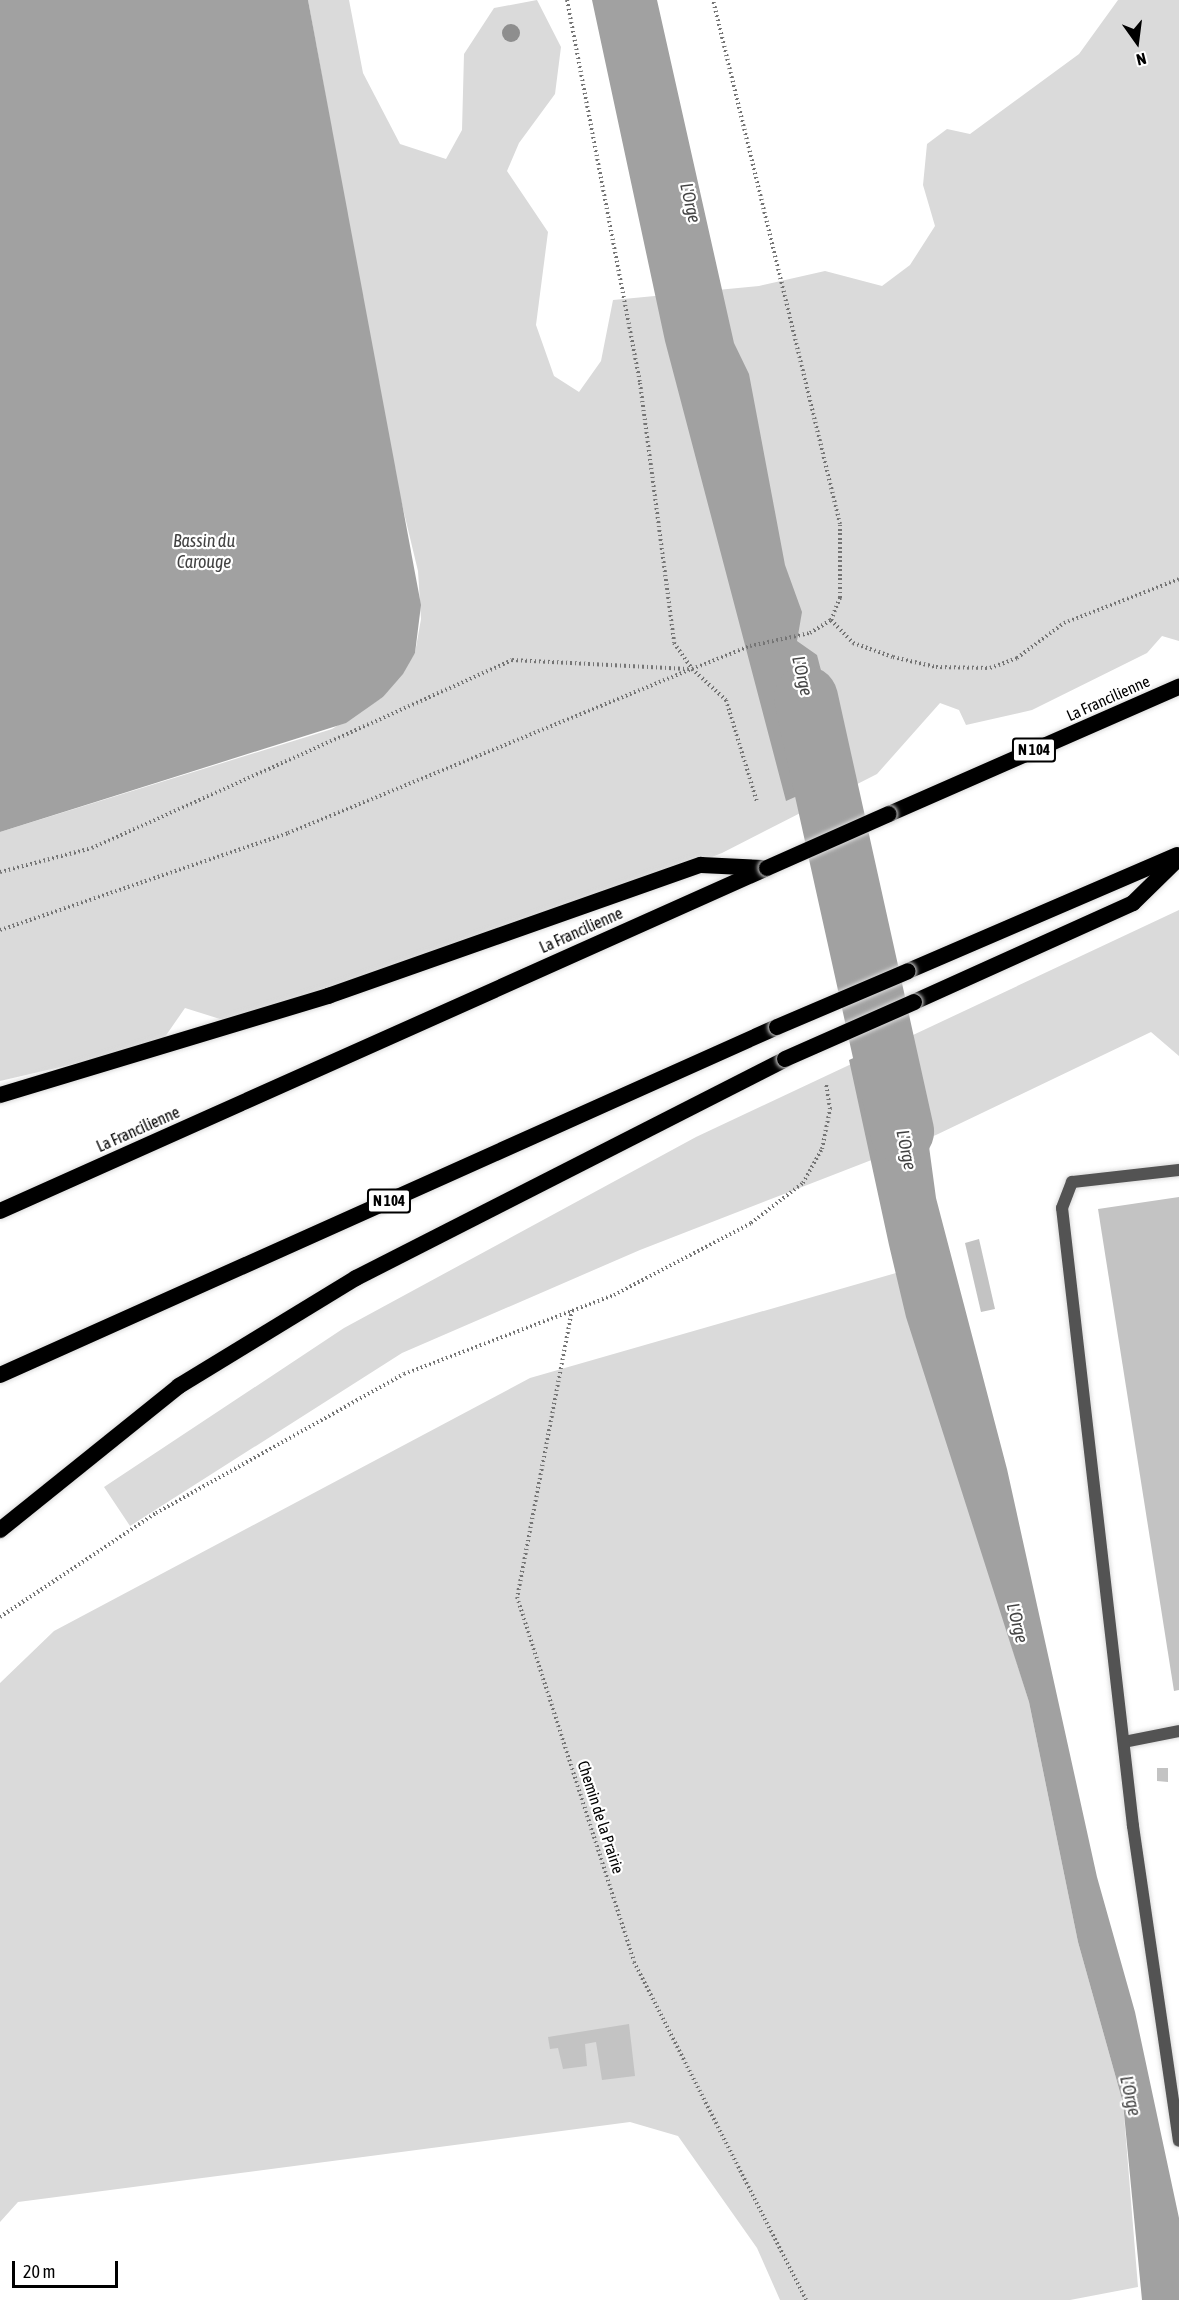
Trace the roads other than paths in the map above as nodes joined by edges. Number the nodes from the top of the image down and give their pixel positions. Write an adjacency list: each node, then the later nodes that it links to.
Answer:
1 (1179, 687): 3 (highway, La Francilienne / N 104, bridge)
2 (1179, 856): 7 (highway, N 104, bridge); 8 (highway, bridge)
3 (767, 868): 4 (highway); 6 (highway, La Francilienne / N 104)
4 (0, 1095)
5 (1179, 1170): 10 (street)
6 (0, 1211)
7 (0, 1375)
8 (0, 1530)
9 (1179, 1731): 10 (street)
10 (1124, 1742): 11 (street)
11 (1179, 2140)

